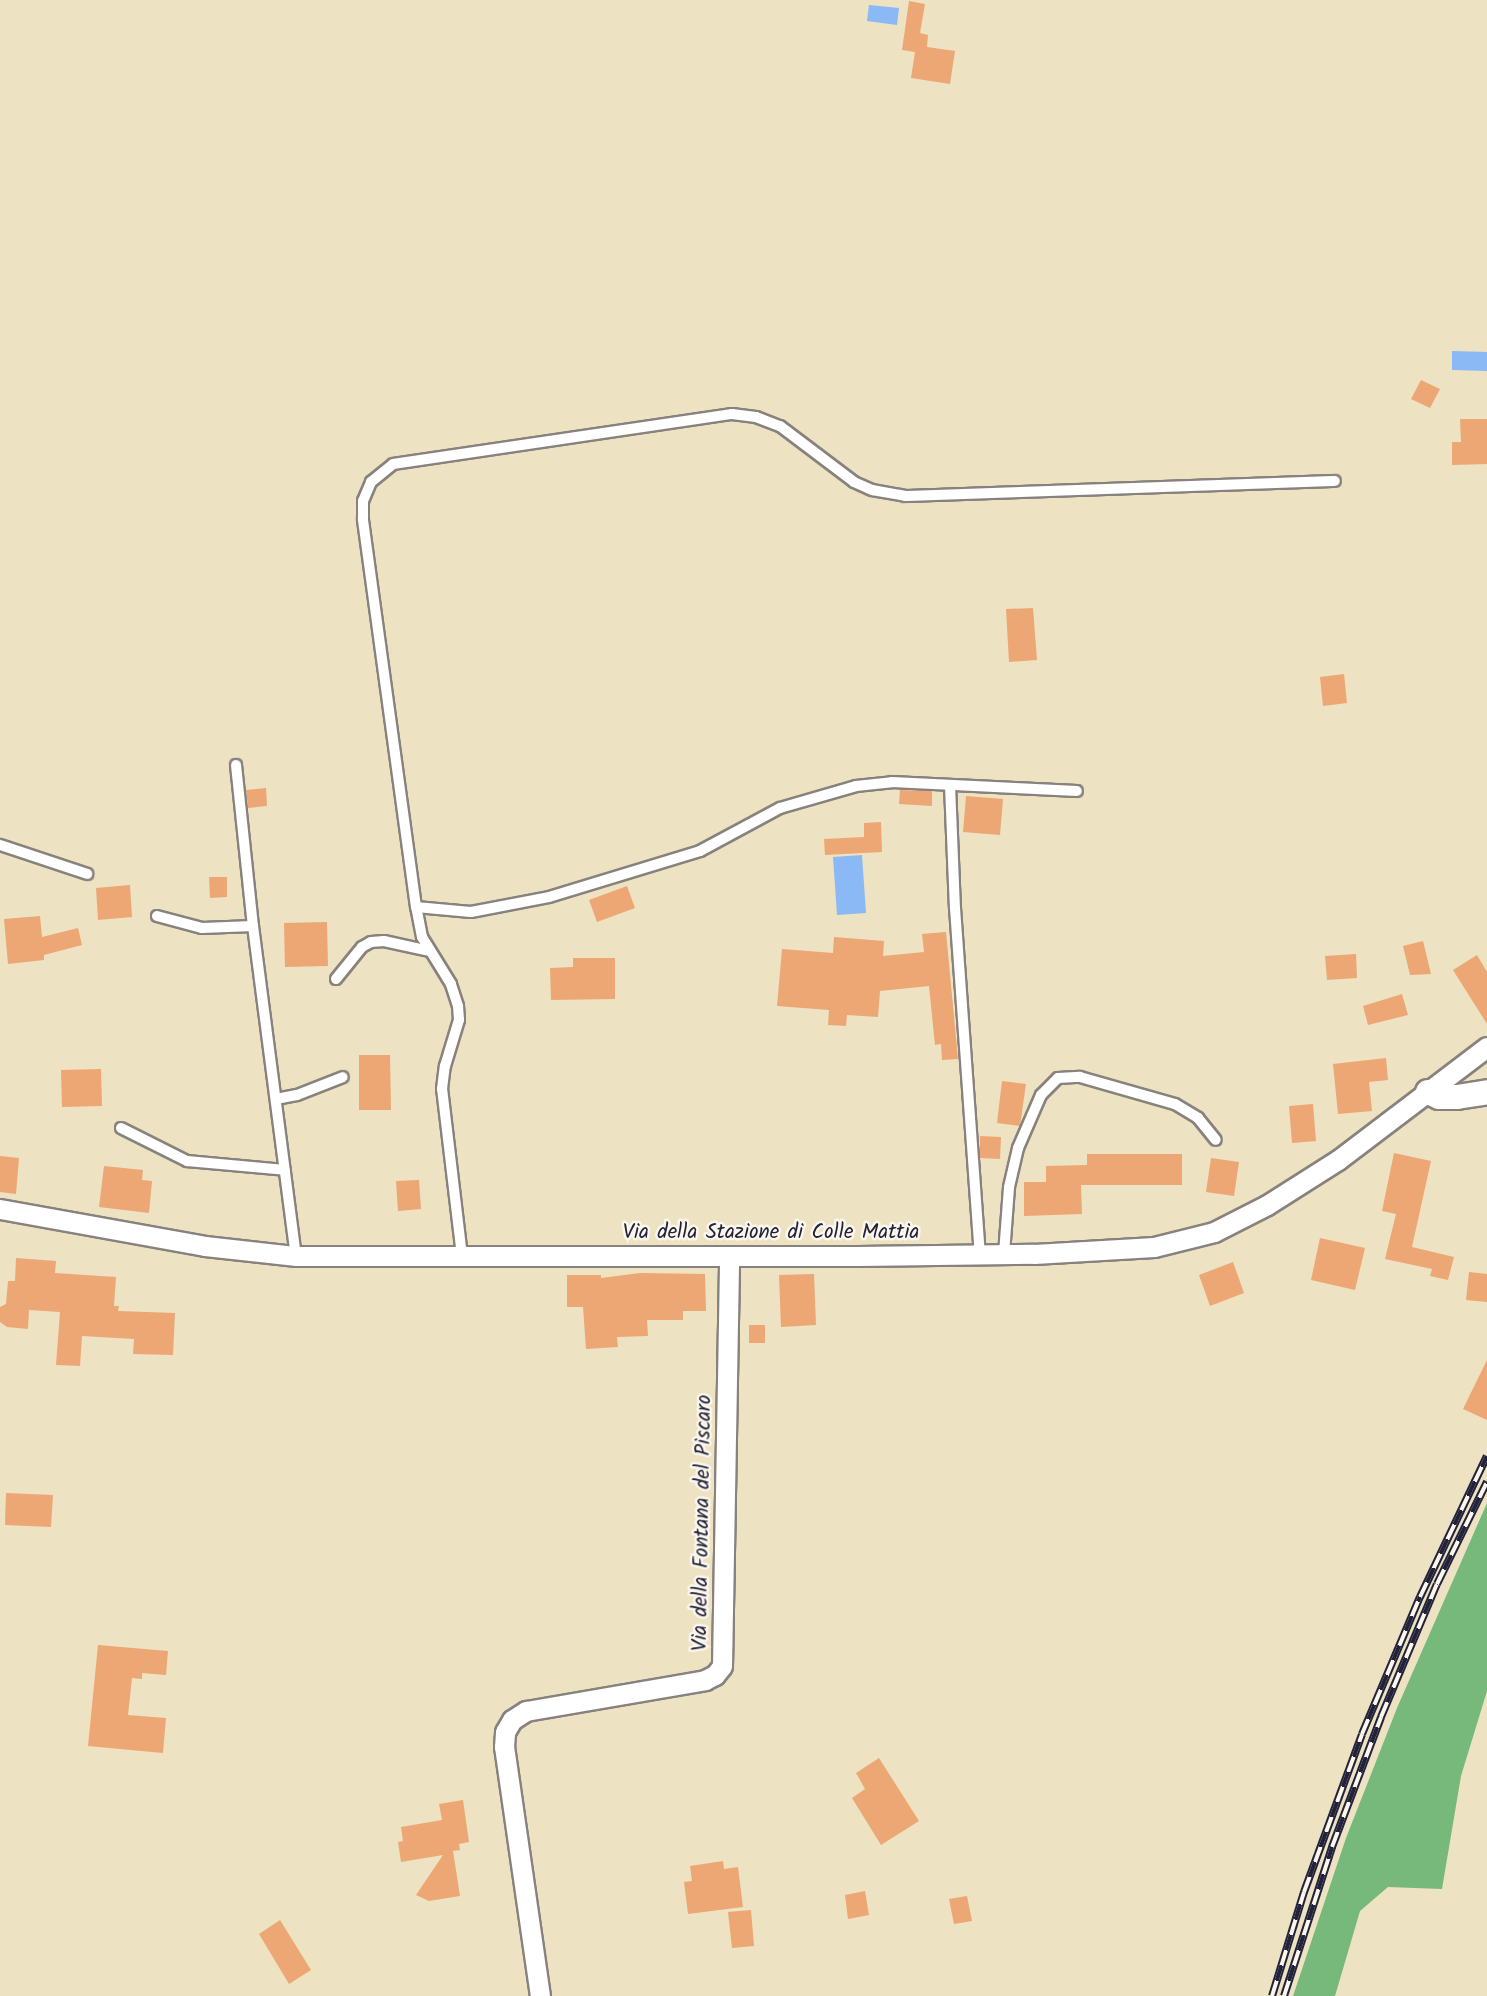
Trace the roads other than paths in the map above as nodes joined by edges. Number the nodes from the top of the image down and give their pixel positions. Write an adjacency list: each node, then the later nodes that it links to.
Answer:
1 (1335, 481): 7 (lane)
2 (236, 765): 9 (lane)
3 (950, 785): 4 (lane); 7 (lane); 22 (lane)
4 (1077, 791)
5 (0, 845): 6 (lane)
6 (87, 874)
7 (416, 907): 10 (lane)
8 (156, 916): 9 (lane)
9 (253, 926): 16 (lane)
10 (429, 951): 11 (lane); 24 (lane)
11 (336, 979)
12 (1487, 1047): 14 (street, Via della Stazione di Colle Mattia)
13 (343, 1077): 16 (lane)
14 (1428, 1092): 15 (street); 21 (street, Via della Stazione di Colle Mattia)
15 (1487, 1092)
16 (276, 1098): 19 (lane)
17 (121, 1128): 19 (lane)
18 (1216, 1140): 21 (lane)
19 (285, 1170): 23 (lane)
20 (0, 1209): 23 (street, Via della Stazione di Colle Mattia)
21 (1004, 1254): 22 (street, Via della Stazione di Colle Mattia)
22 (981, 1255): 25 (street, Via della Stazione di Colle Mattia)
23 (296, 1256): 24 (street, Via della Stazione di Colle Mattia)
24 (462, 1256): 25 (street, Via della Stazione di Colle Mattia)
25 (729, 1256): 26 (street, Via della Fontana del Piscaro)
26 (540, 1996)

